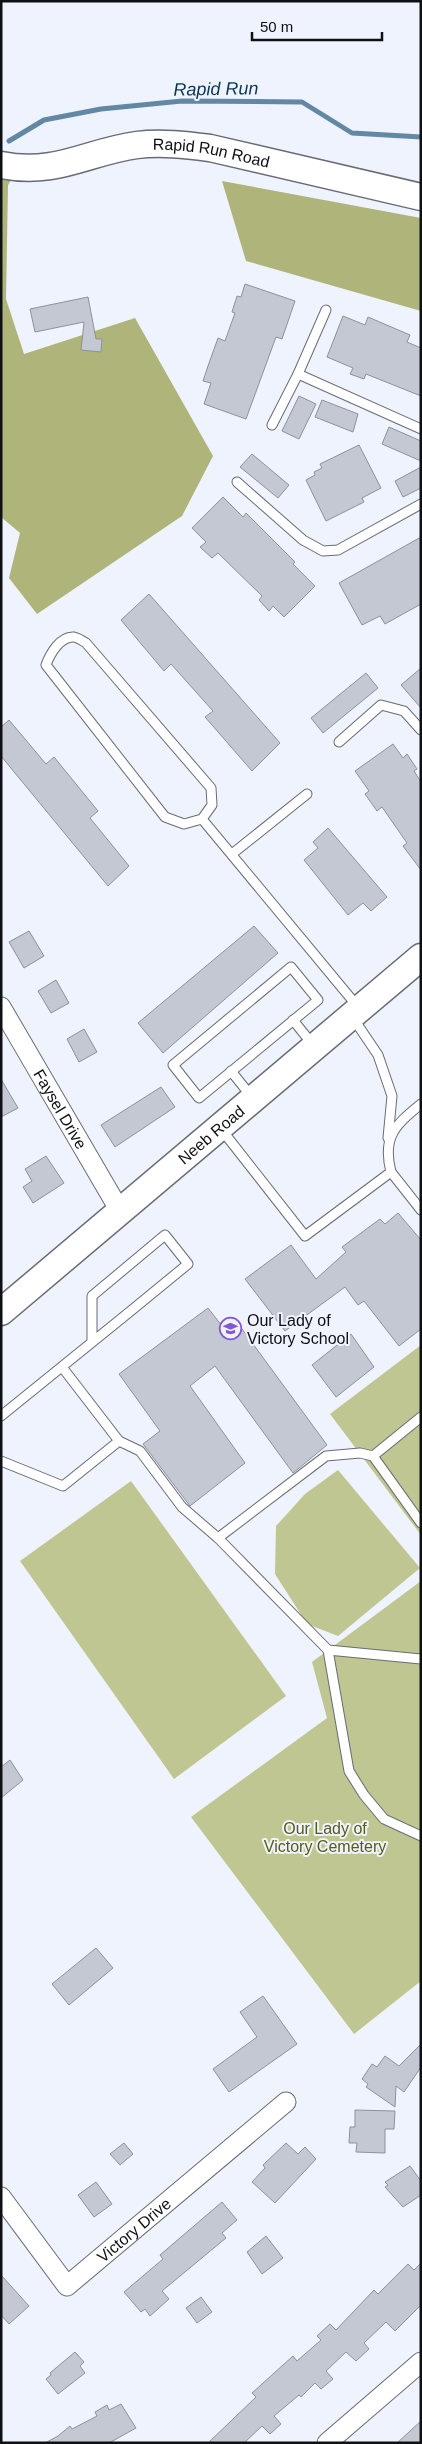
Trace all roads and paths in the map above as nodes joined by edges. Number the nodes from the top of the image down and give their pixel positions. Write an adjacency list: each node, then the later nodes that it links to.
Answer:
1 (1, 165): 2 (street, Rapid Run Road)
2 (421, 197)
3 (326, 310): 4 (lane)
4 (298, 374): 5 (lane); 6 (lane)
5 (272, 425)
6 (421, 428)
7 (237, 482): 8 (lane)
8 (421, 504)
9 (421, 730): 10 (lane)
10 (339, 742)
11 (307, 794): 13 (lane)
12 (202, 819): 12 (lane); 13 (lane)
13 (232, 854): 16 (lane)
14 (421, 957): 16 (street, Neeb Road)
15 (1, 1007): 26 (street, Faysel Drive)
16 (356, 1012): 18 (street, Neeb Road); 23 (lane)
17 (293, 1020): 18 (lane); 19 (lane); 19 (lane)
18 (314, 1047): 20 (street, Neeb Road)
19 (231, 1071): 20 (lane)
20 (254, 1099): 22 (street, Neeb Road)
21 (421, 1104): 23 (lane)
22 (220, 1127): 24 (lane); 26 (street, Neeb Road)
23 (388, 1140): 24 (lane)
24 (391, 1172): 25 (lane)
25 (421, 1210)
26 (120, 1211): 27 (street, Neeb Road)
27 (1, 1312)
28 (92, 1342): 28 (lane); 29 (lane)
29 (62, 1367): 30 (lane); 32 (lane)
30 (1, 1416)
31 (421, 1417): 33 (lane)
32 (119, 1441): 34 (lane); 36 (lane)
33 (373, 1456): 35 (lane); 36 (lane)
34 (1, 1461)
35 (421, 1523)
36 (218, 1538): 37 (lane)
37 (328, 1650): 38 (lane); 39 (lane)
38 (421, 1659)
39 (421, 1836)
40 (286, 2102): 41 (street, Victory Drive)
41 (1, 2197)
42 (421, 2362): 43 (street)
43 (327, 2443)

